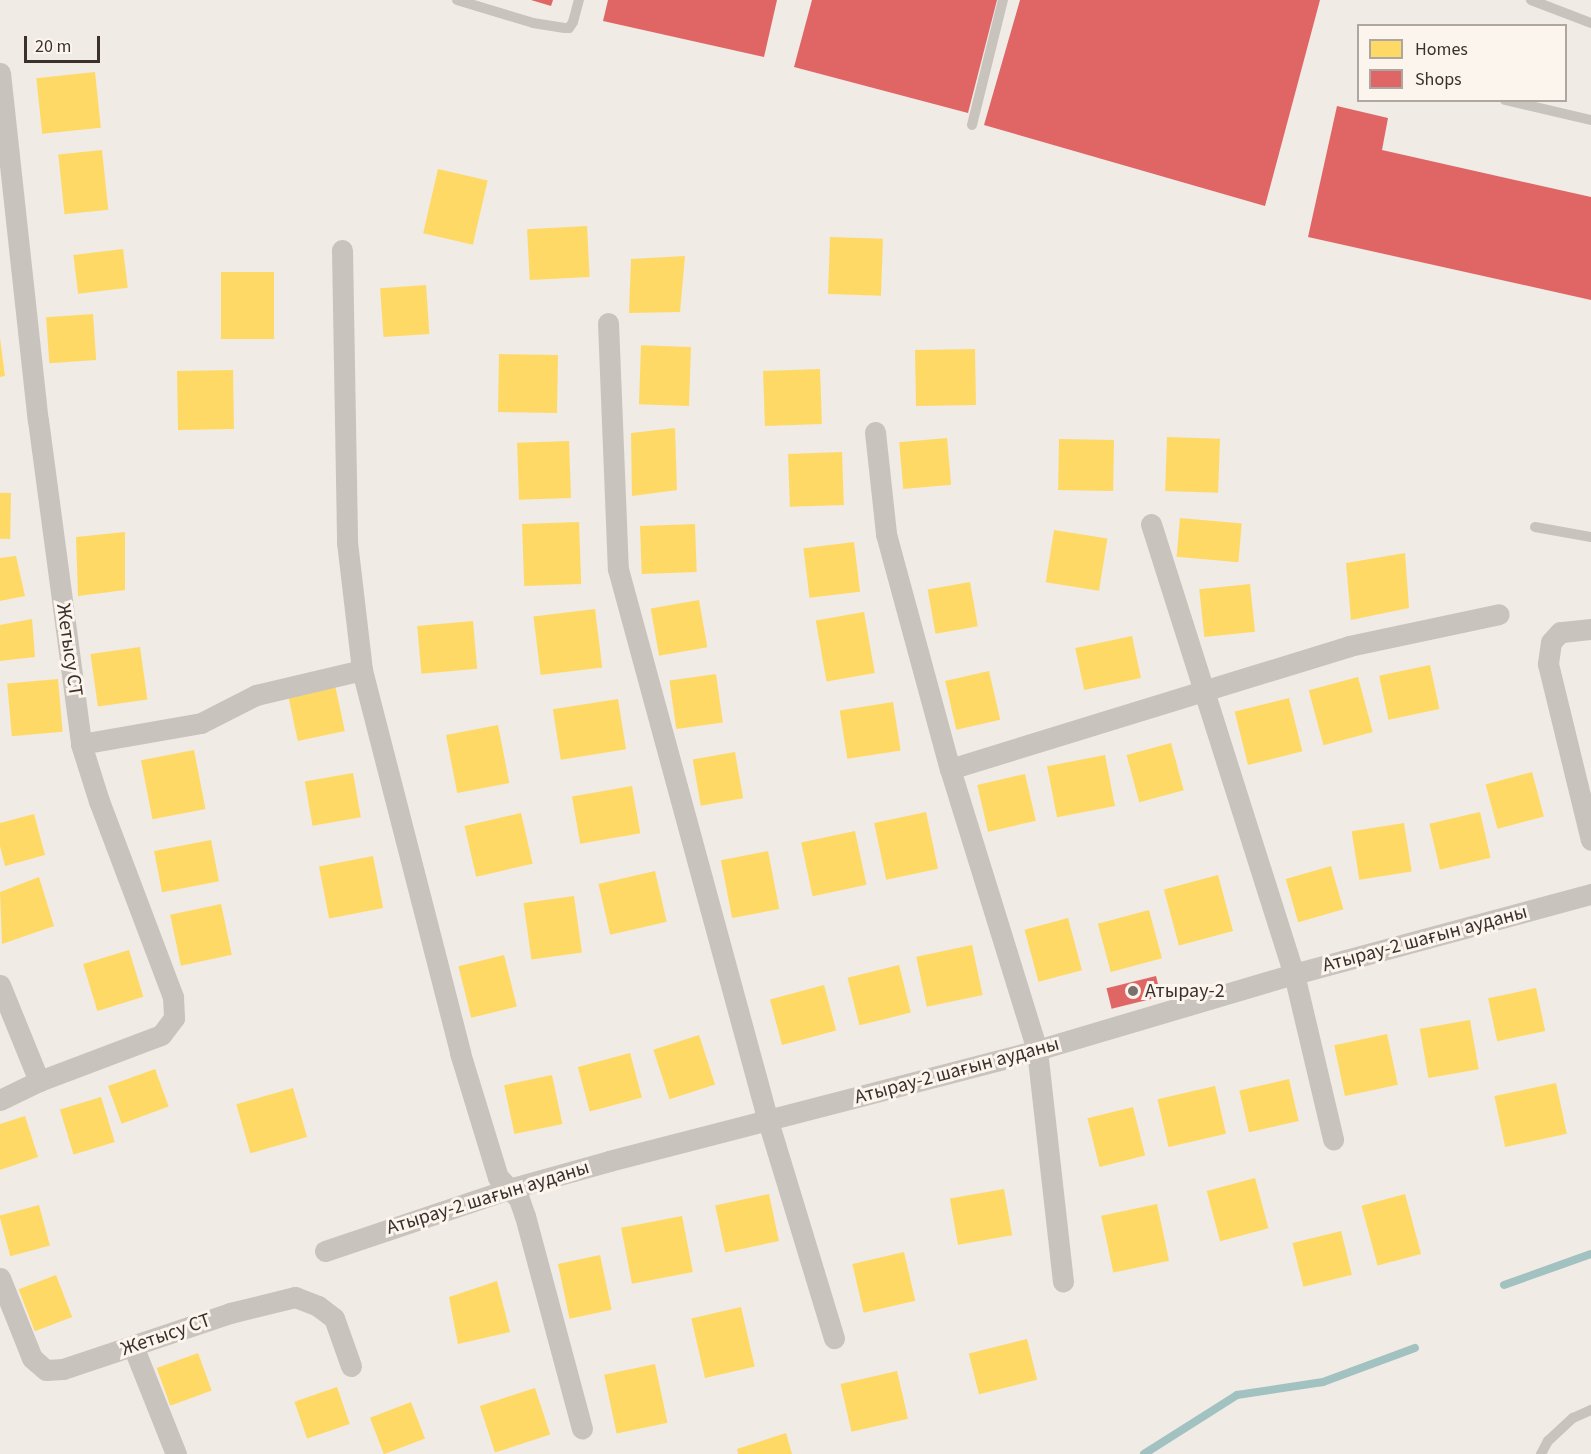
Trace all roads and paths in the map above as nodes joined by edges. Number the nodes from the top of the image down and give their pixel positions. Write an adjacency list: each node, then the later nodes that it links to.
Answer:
1 (457, 0): 2 (lane)
2 (579, 0)
3 (1003, 0): 9 (lane)
4 (1531, 0): 5 (lane)
5 (1591, 23)
6 (0, 73): 20 (street, Жетысу СТ)
7 (1514, 102): 8 (lane)
8 (1591, 120)
9 (972, 125)
10 (342, 250): 18 (street)
11 (608, 323): 29 (street)
12 (875, 432): 21 (street)
13 (1151, 524): 19 (street)
14 (1535, 527): 15 (lane)
15 (1591, 537)
16 (1499, 614): 19 (street)
17 (1591, 629): 22 (street)
18 (363, 670): 20 (street); 31 (street)
19 (1203, 691): 21 (street); 24 (street)
20 (81, 744): 27 (street, Жетысу СТ)
21 (950, 769): 26 (street)
22 (1591, 840)
23 (1591, 894): 24 (street, Атырау-2 шағын ауданы)
24 (1294, 974): 26 (street, Атырау-2 шағын ауданы); 30 (street)
25 (0, 985): 27 (street)
26 (1037, 1050): 29 (street, Атырау-2 шағын ауданы); 34 (street)
27 (39, 1082): 28 (street, Жетысу СТ)
28 (0, 1100)
29 (768, 1121): 31 (street, Атырау-2 шағын ауданы); 35 (street)
30 (1333, 1139)
31 (509, 1189): 32 (street, Атырау-2 шағын ауданы); 39 (street)
32 (325, 1251)
33 (0, 1278): 36 (street, Жетысу СТ)
34 (1063, 1282)
35 (834, 1338)
36 (133, 1346): 37 (street, Жетысу СТ); 40 (street)
37 (351, 1366)
38 (1591, 1410): 41 (lane)
39 (582, 1428)
40 (176, 1454)
41 (1540, 1454)

